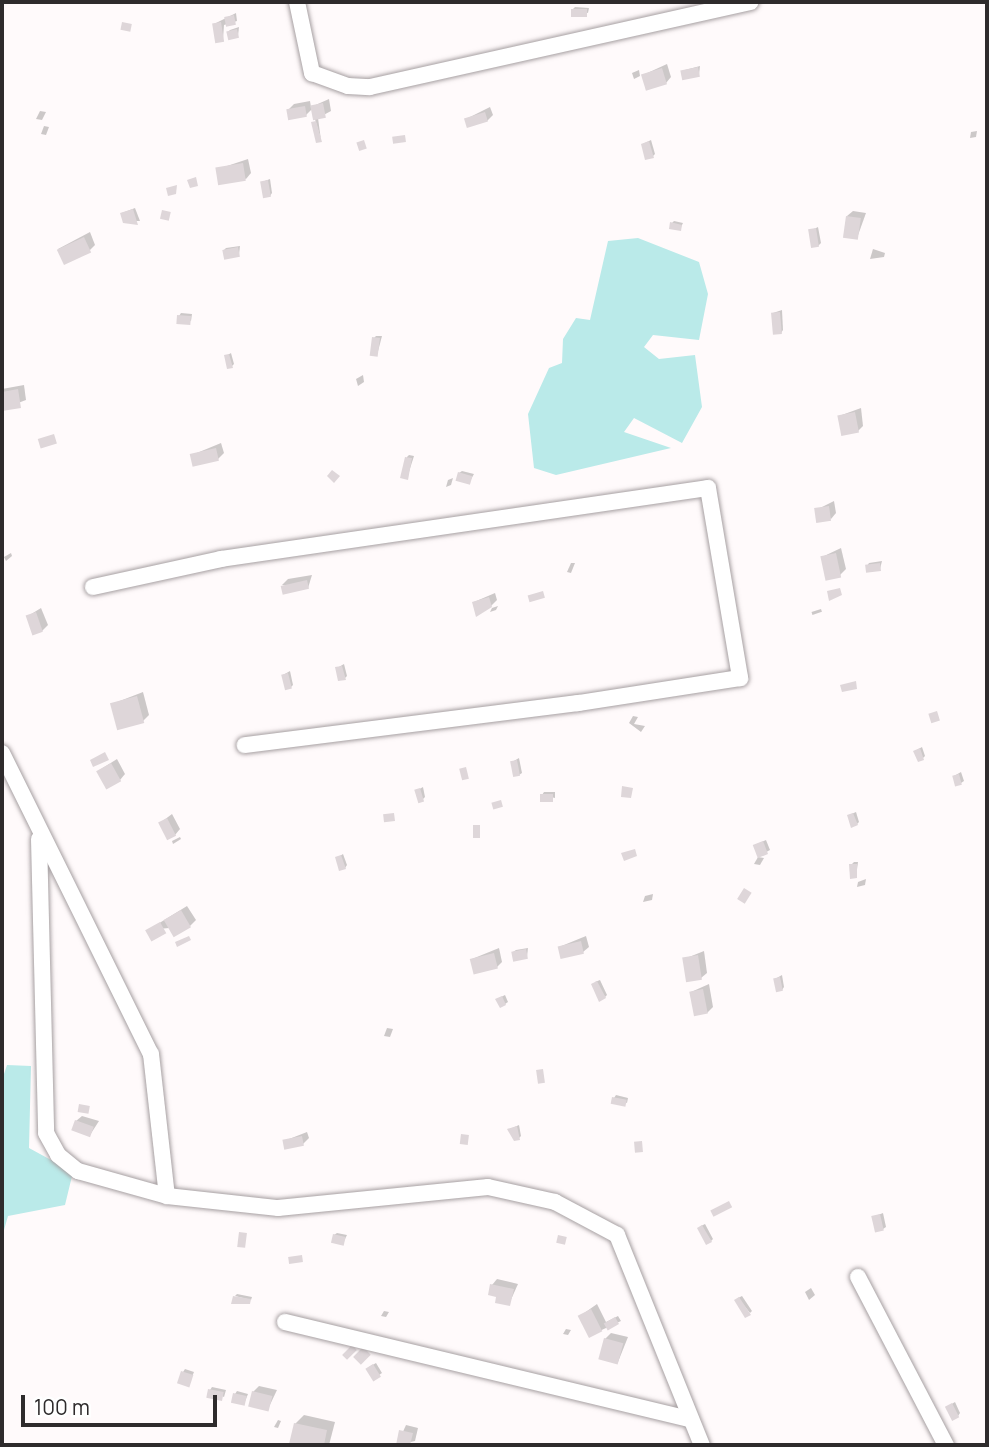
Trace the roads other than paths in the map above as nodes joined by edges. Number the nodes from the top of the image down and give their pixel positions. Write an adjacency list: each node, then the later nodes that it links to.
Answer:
1 (297, 2): 2 (street)
2 (751, 2)
3 (93, 587): 4 (street)
4 (245, 745)
5 (2, 753): 6 (street)
6 (39, 832): 7 (street); 7 (street)
7 (167, 1196): 10 (street)
8 (858, 1278): 12 (street)
9 (285, 1322): 10 (street)
10 (690, 1419): 11 (street)
11 (702, 1445)
12 (946, 1445)

